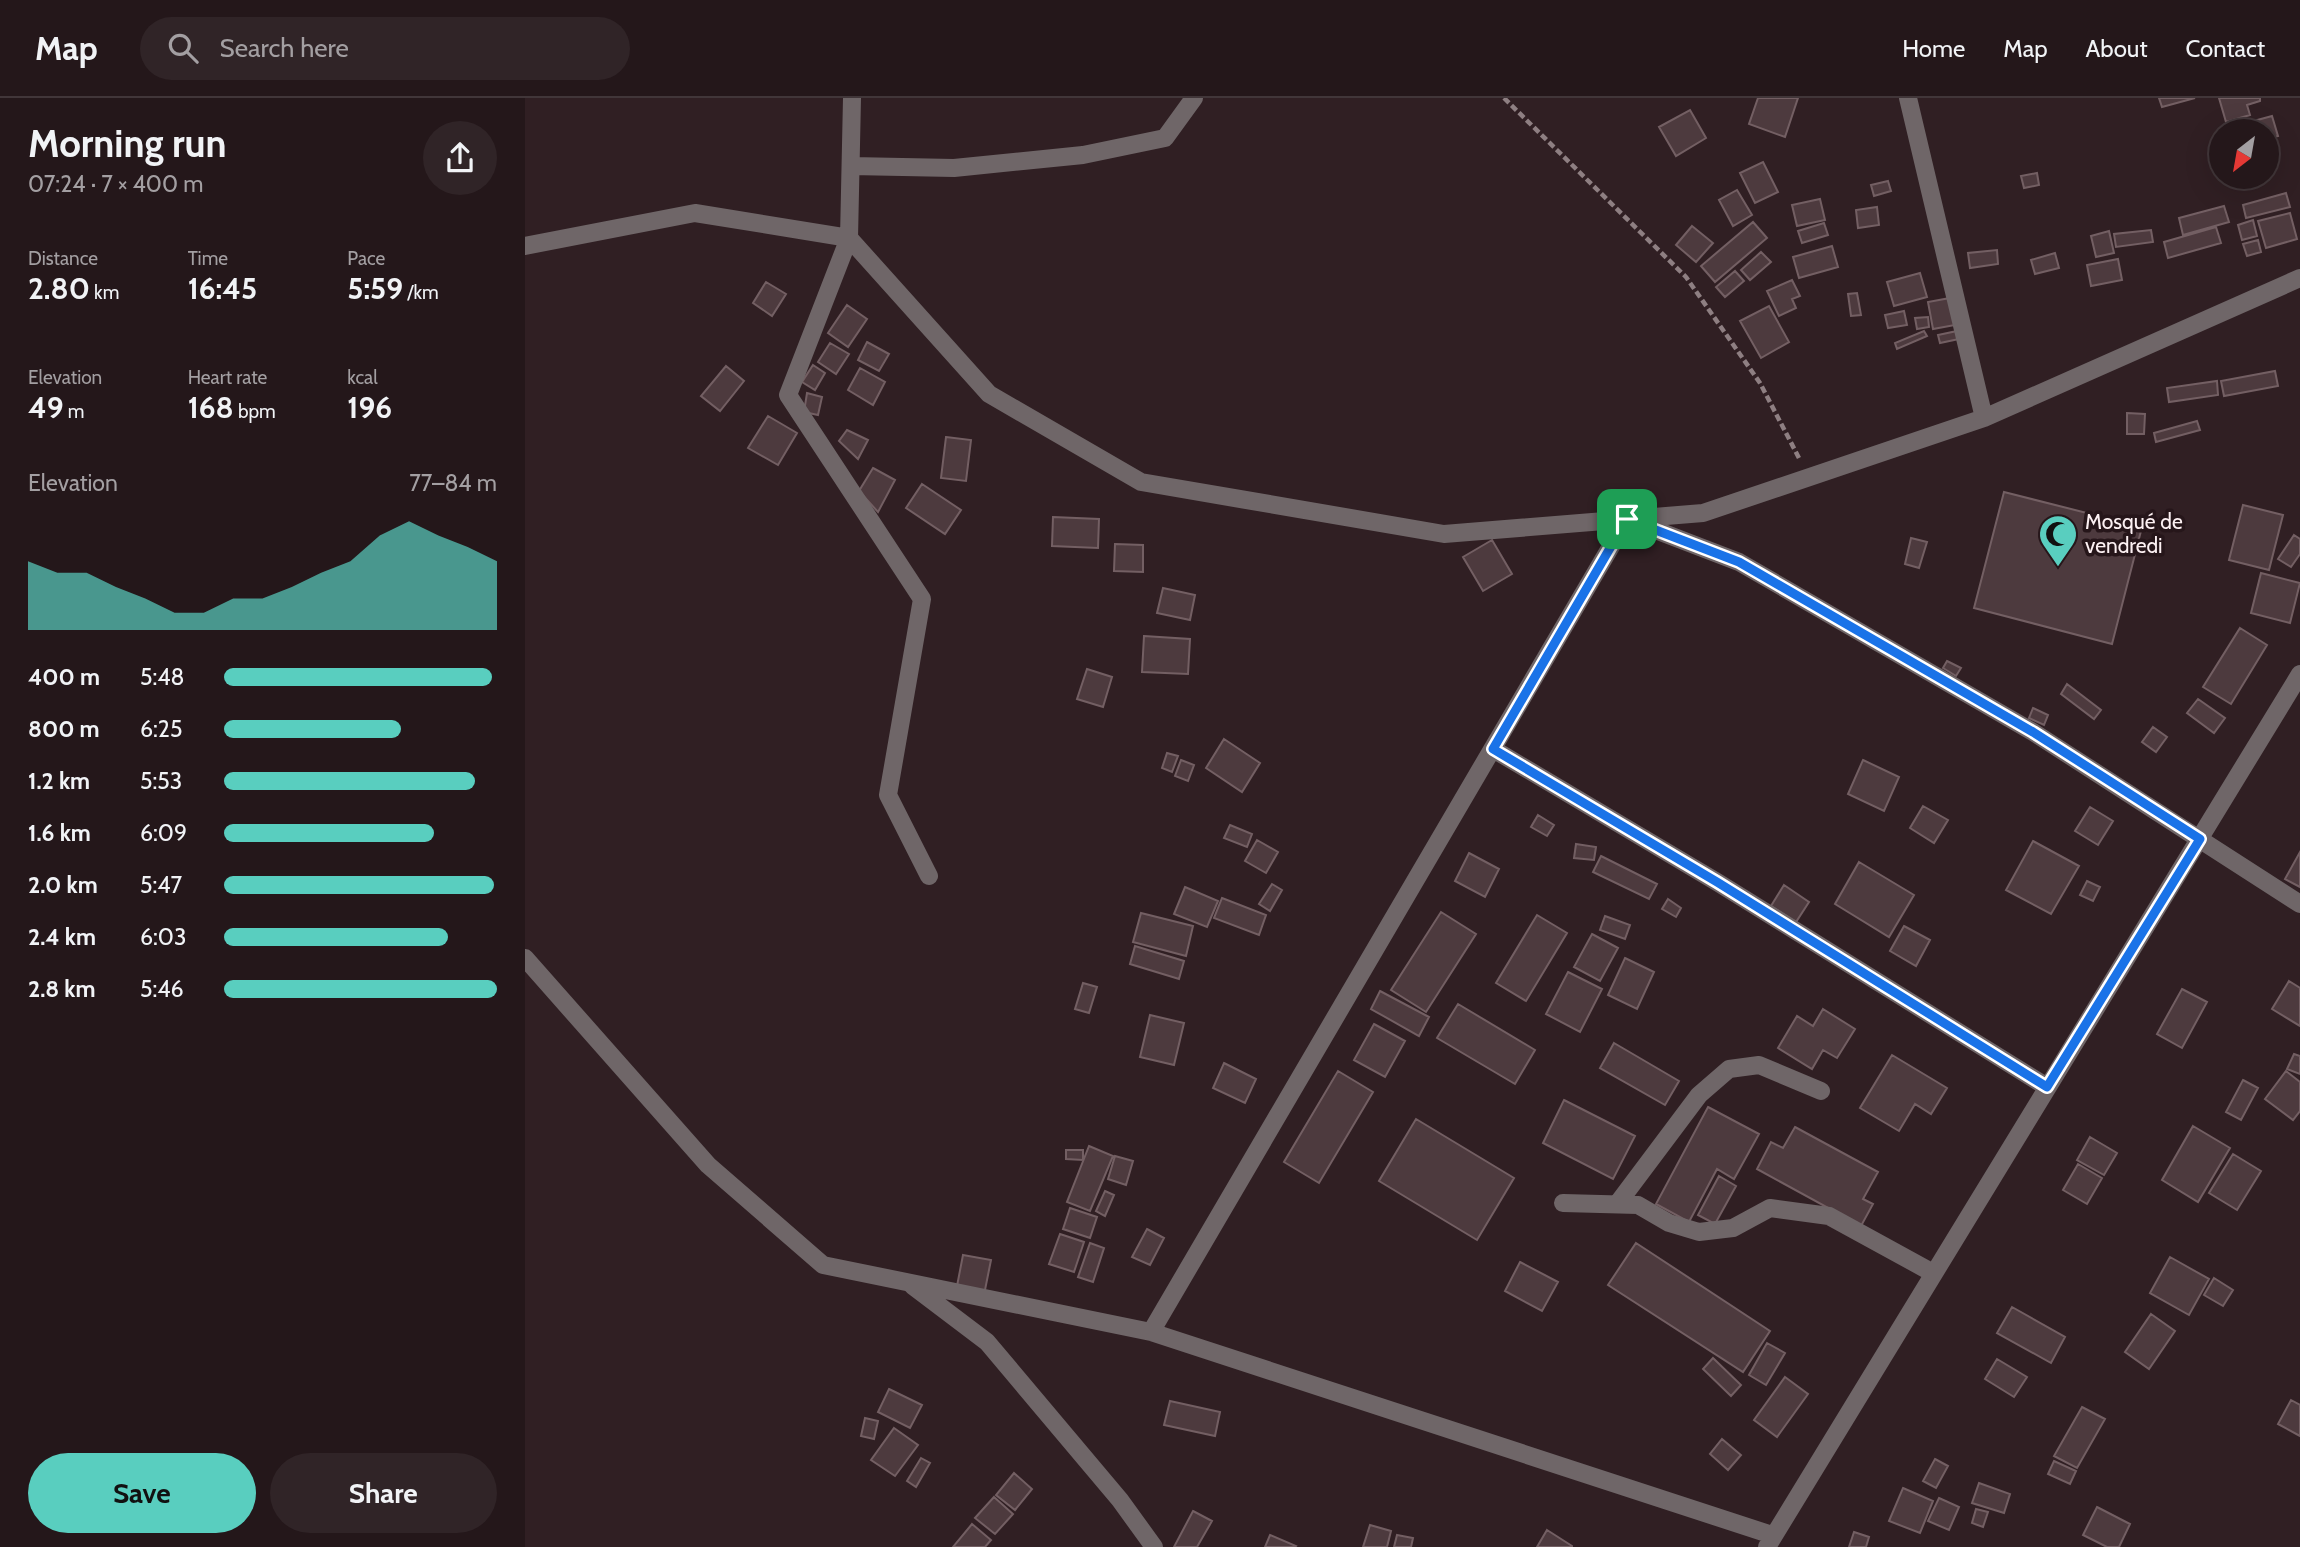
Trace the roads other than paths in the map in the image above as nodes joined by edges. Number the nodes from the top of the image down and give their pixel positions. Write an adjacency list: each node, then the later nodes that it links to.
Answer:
1 (852, 98): 4 (street)
2 (1194, 98): 4 (street)
3 (1908, 98): 8 (street)
4 (851, 166): 5 (street)
5 (849, 238): 6 (street); 9 (street); 13 (street)
6 (525, 246)
7 (2300, 278): 8 (street)
8 (1984, 418): 9 (street)
9 (1627, 519): 11 (street); 12 (street)
10 (2300, 674): 12 (street)
11 (1493, 749): 16 (street); 22 (street)
12 (2200, 839): 14 (street); 16 (street)
13 (929, 876)
14 (2300, 904)
15 (525, 958): 21 (street)
16 (2047, 1087): 20 (street)
17 (1821, 1091): 19 (street)
18 (1563, 1203): 19 (street)
19 (1618, 1203): 20 (street)
20 (1933, 1273): 23 (street)
21 (908, 1282): 22 (street); 24 (street)
22 (1151, 1332): 23 (street)
23 (1770, 1541)
24 (1154, 1547)

